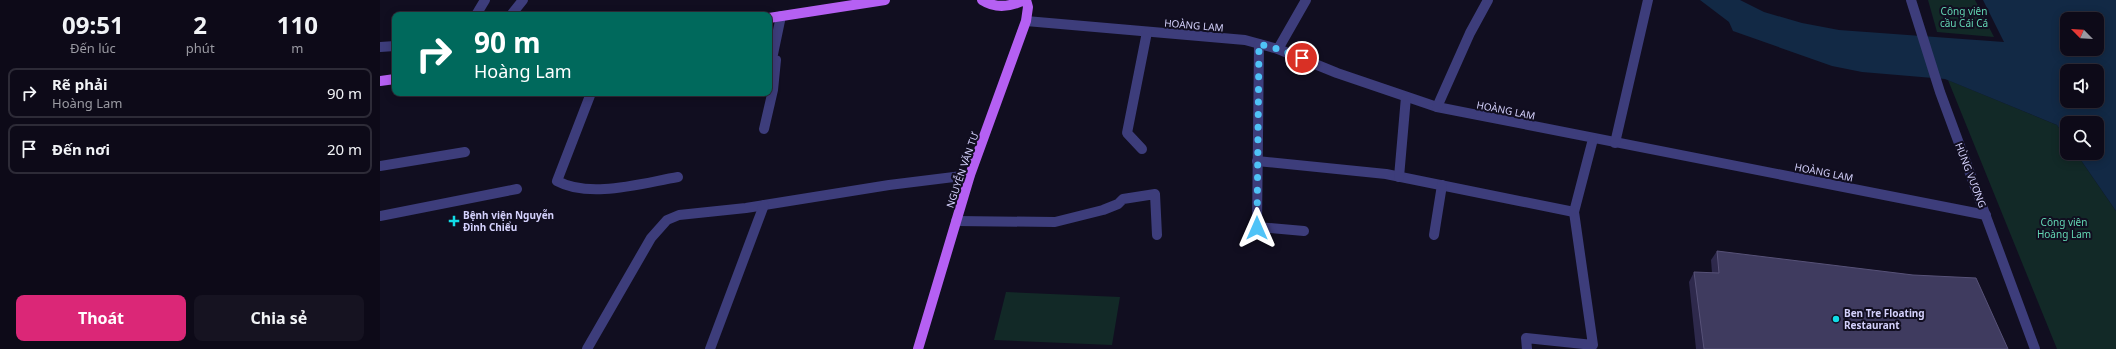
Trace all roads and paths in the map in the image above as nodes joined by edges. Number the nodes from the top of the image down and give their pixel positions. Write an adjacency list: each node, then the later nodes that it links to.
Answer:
1 (485, 0): 11 (street)
2 (523, 0): 12 (street)
3 (885, 0): 10 (main road)
4 (982, 0): 5 (main road)
5 (1025, 0): 15 (main road, NGUYỄN VĂN TƯ)
6 (1306, 0): 20 (street)
7 (1488, 0): 29 (street)
8 (1648, 0): 32 (street)
9 (1911, 0): 44 (street, HÙNG VƯƠNG)
10 (853, 2): 13 (main road)
11 (478, 12)
12 (513, 12)
13 (781, 16): 14 (main road); 21 (street)
14 (772, 18)
15 (1026, 21): 16 (street, HOÀNG LAM); 37 (main road, NGUYỄN VĂN TƯ)
16 (1147, 32): 17 (street, HOÀNG LAM); 33 (street)
17 (1259, 44): 20 (street, HOÀNG LAM); 35 (street)
18 (392, 46): 19 (street)
19 (380, 47)
20 (1278, 49): 28 (street, HOÀNG LAM)
21 (772, 59)
22 (772, 59): 25 (street)
23 (392, 78): 24 (main road)
24 (380, 81)
25 (772, 94)
26 (590, 96): 38 (street)
27 (772, 96): 30 (street)
28 (1406, 97): 29 (street, HOÀNG LAM); 39 (street)
29 (1437, 107): 31 (street, HOÀNG LAM)
30 (764, 129)
31 (1594, 139): 32 (street, HOÀNG LAM); 43 (street)
32 (1615, 143): 44 (street, HOÀNG LAM)
33 (1142, 148)
34 (465, 152): 36 (street)
35 (1257, 161): 39 (street); 47 (street)
36 (380, 166)
37 (970, 175): 42 (street); 46 (main road, NGUYỄN VĂN TƯ)
38 (678, 177)
39 (1399, 177): 40 (street)
40 (1442, 184): 43 (street); 49 (street)
41 (517, 190): 45 (street)
42 (764, 205): 50 (street); 51 (street)
43 (1574, 212): 53 (street)
44 (1986, 215): 54 (street, HÙNG VƯƠNG)
45 (380, 216)
46 (956, 221): 48 (street); 52 (main road, NGUYỄN VĂN TƯ)
47 (1304, 231)
48 (1157, 235)
49 (1434, 236)
50 (587, 349)
51 (710, 349)
52 (918, 349)
53 (1528, 349)
54 (2035, 349)

